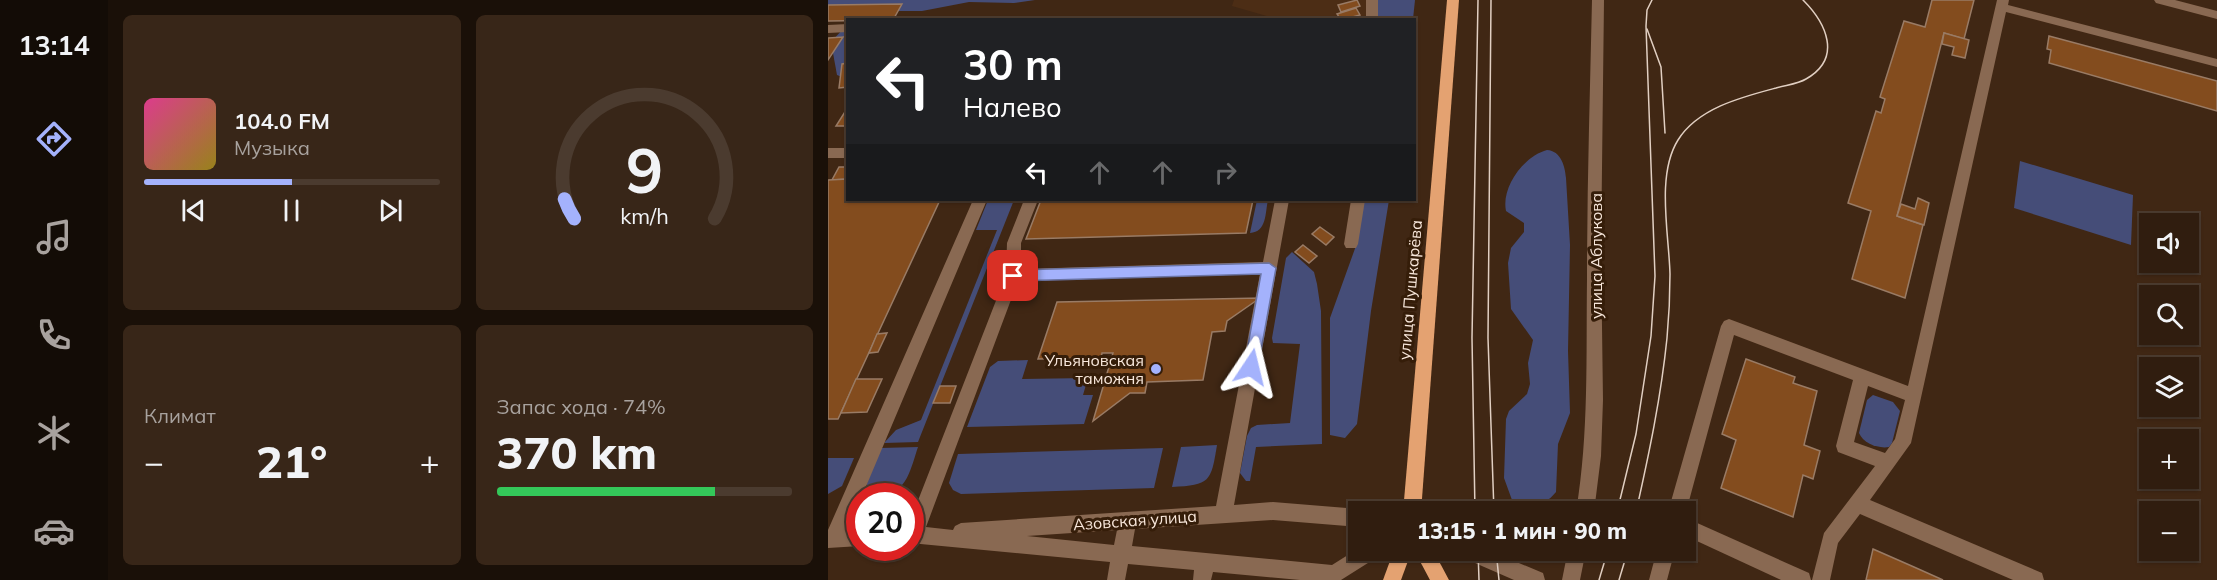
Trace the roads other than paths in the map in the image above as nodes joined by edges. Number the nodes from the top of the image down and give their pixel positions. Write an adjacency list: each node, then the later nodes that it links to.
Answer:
1 (1372, 0): 7 (street)
2 (1454, 0): 23 (main road, улица Пушкарёва)
3 (1598, 0): 24 (street, улица Аблукова)
4 (2160, 0): 6 (street)
5 (2003, 3): 10 (street); 21 (street)
6 (2217, 15)
7 (1372, 18)
8 (846, 28): 9 (street)
9 (828, 29)
10 (2217, 63)
11 (828, 153): 12 (street)
12 (846, 153)
13 (980, 201): 35 (street)
14 (1031, 201): 19 (street)
15 (1282, 201): 18 (street)
16 (1358, 201): 17 (street)
17 (1351, 244)
18 (1269, 268): 19 (street); 28 (street)
19 (1013, 276): 26 (street)
20 (1862, 376): 21 (street); 22 (street); 25 (street)
21 (1914, 396): 22 (street)
22 (1888, 464): 27 (street)
23 (1413, 501)
24 (1587, 501)
25 (1680, 501)
26 (924, 504)
27 (1858, 504): 51 (street); 52 (street)
28 (1224, 513): 29 (street, Азовская улица); 30 (street, Азовская улица)
29 (1348, 517)
30 (1128, 520): 32 (street, Азовская улица); 36 (street)
31 (1696, 532): 50 (street)
32 (924, 534)
33 (924, 536): 36 (street)
34 (846, 537): 35 (street)
35 (831, 538)
36 (1121, 554): 43 (street); 44 (street)
37 (1355, 561): 43 (street)
38 (1399, 561): 45 (main road)
39 (1429, 561): 46 (main road)
40 (1491, 561): 47 (street)
41 (1575, 561): 48 (street)
42 (1663, 561): 49 (street)
43 (1203, 571)
44 (1116, 580)
45 (1392, 580)
46 (1440, 580)
47 (1536, 580)
48 (1571, 580)
49 (1658, 580)
50 (1802, 580)
51 (1821, 580)
52 (2035, 580)

